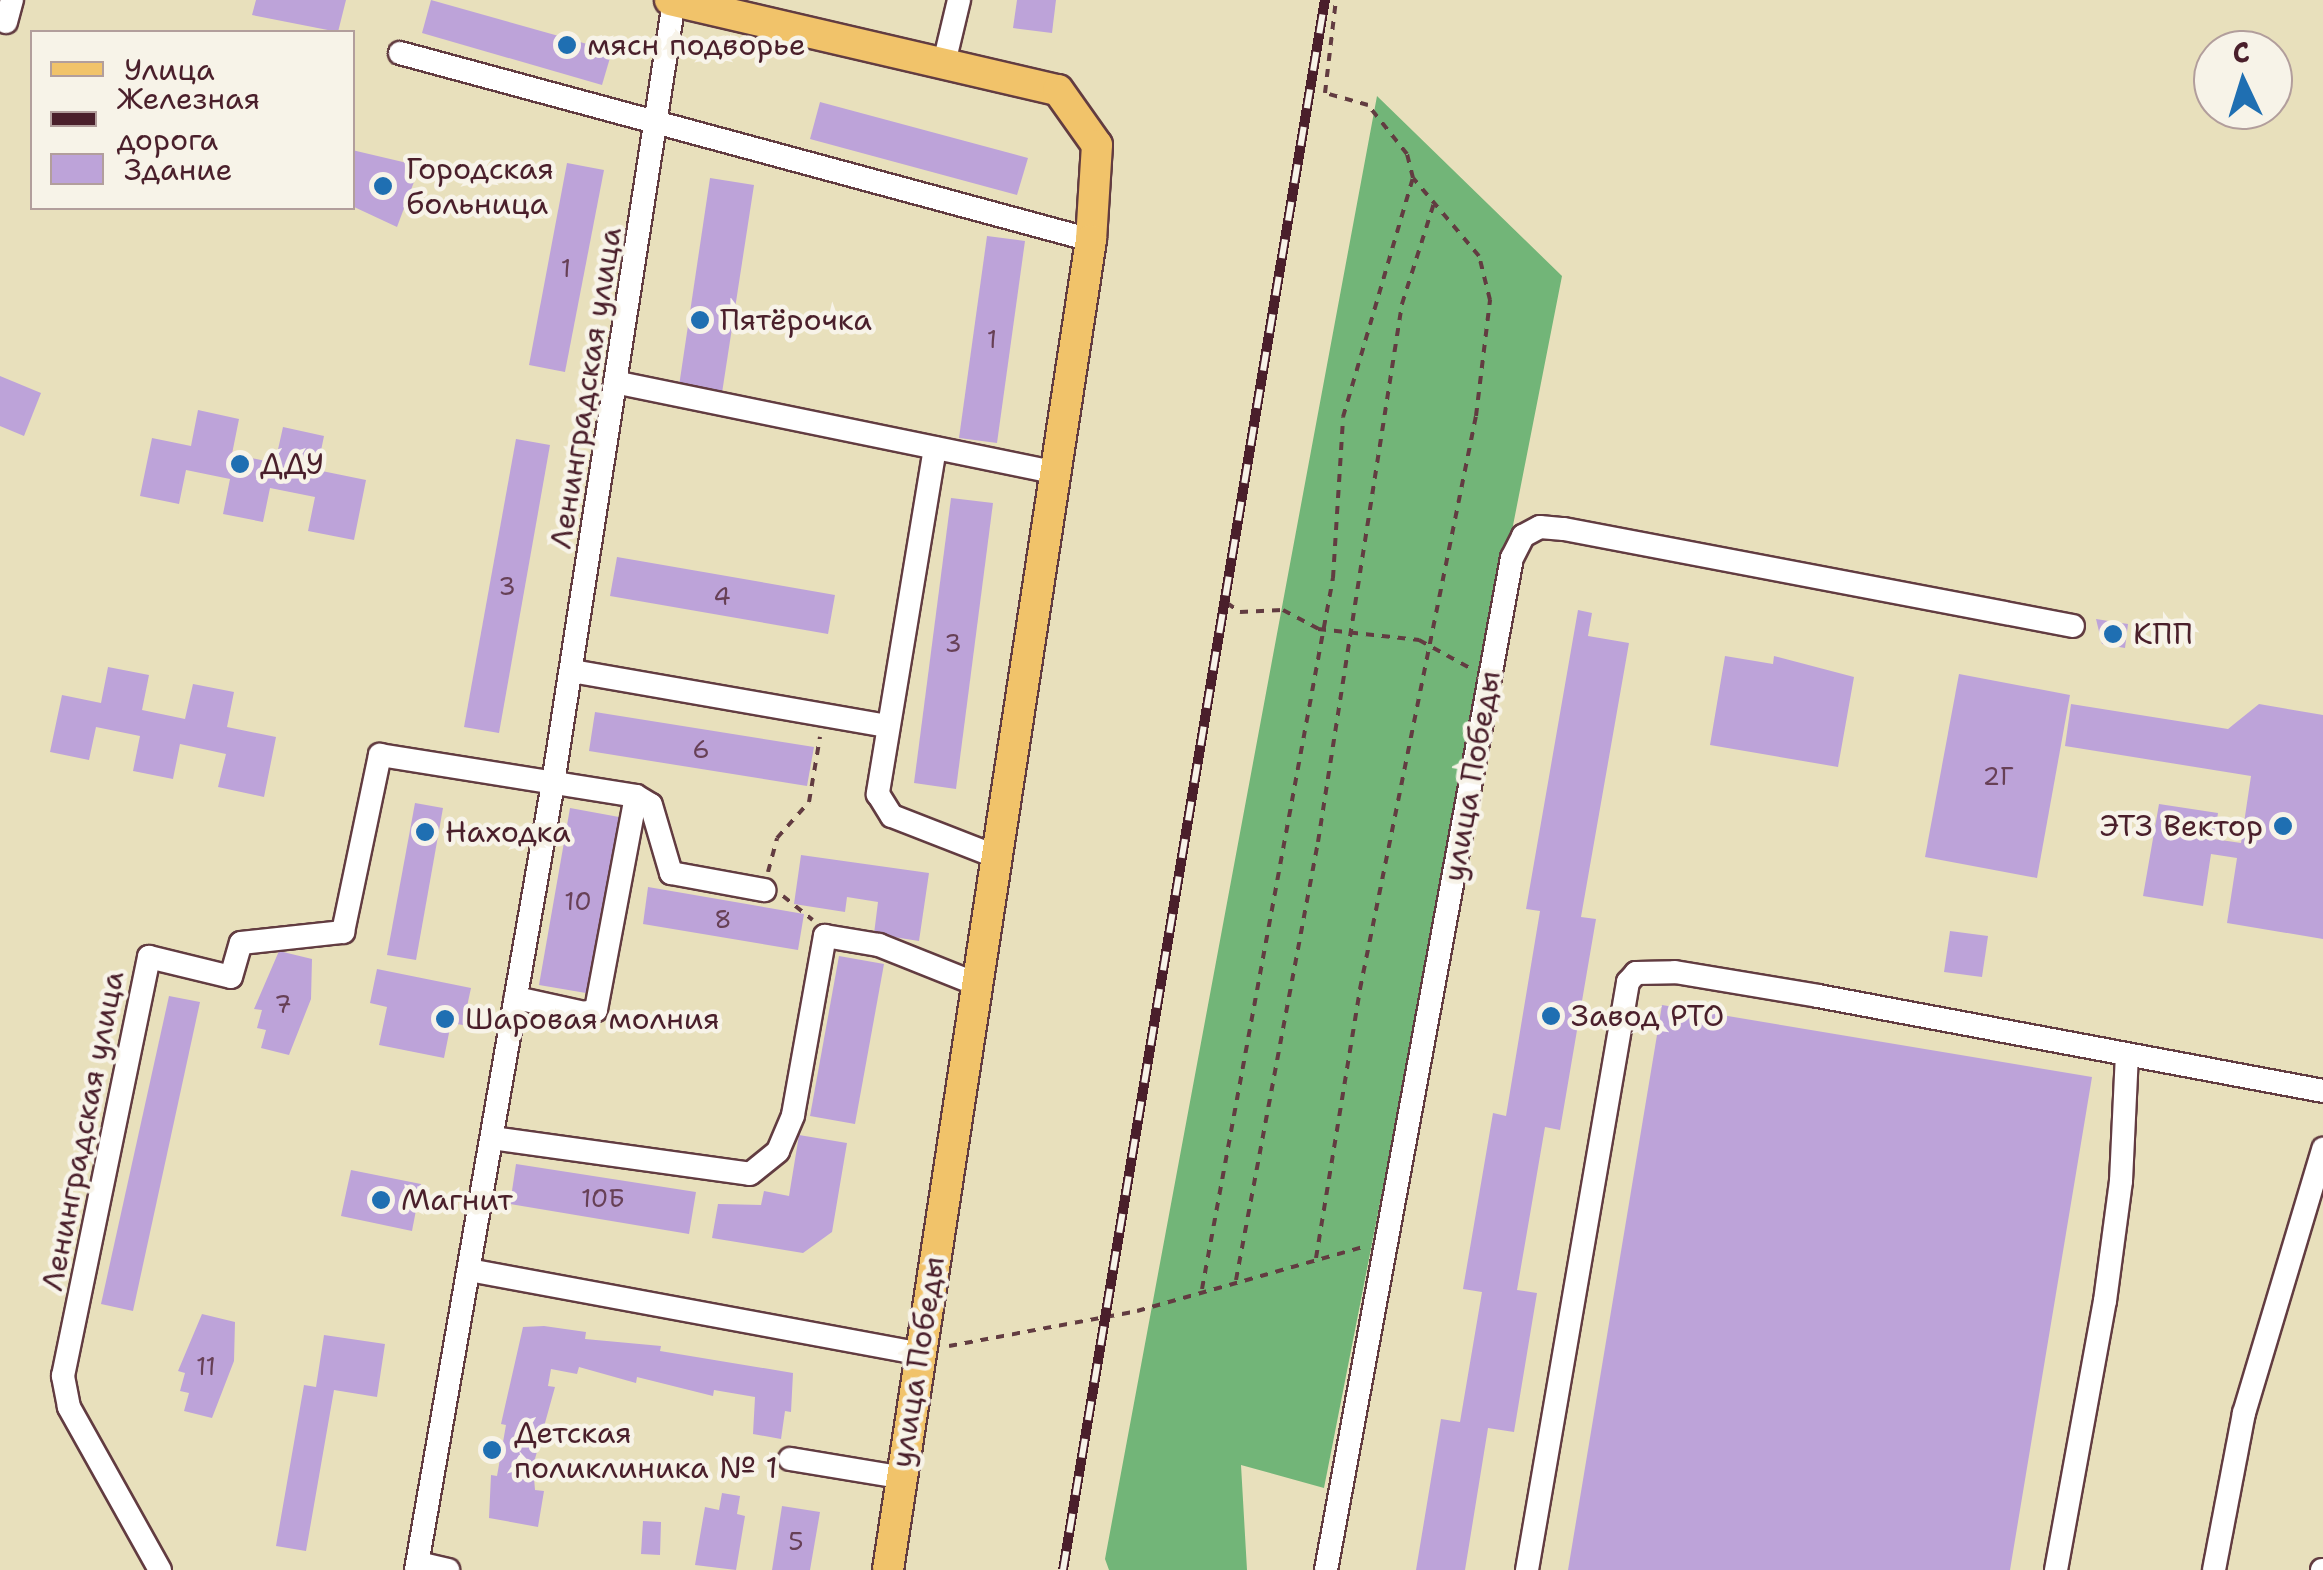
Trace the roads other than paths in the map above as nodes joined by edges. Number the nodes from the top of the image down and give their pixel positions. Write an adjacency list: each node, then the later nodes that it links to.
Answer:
1 (672, 0): 4 (main road); 5 (street, Ленинградская улица)
2 (960, 0): 4 (street)
3 (400, 54): 5 (street)
4 (944, 63): 6 (main road, улица Победы)
5 (658, 119): 6 (street); 7 (street, Ленинградская улица)
6 (1091, 240): 9 (main road, улица Победы)
7 (619, 383): 8 (street); 11 (street, Ленинградская улица)
8 (935, 448): 9 (street); 12 (street)
9 (1056, 473): 15 (main road, улица Победы)
10 (2073, 626): 31 (street, улица Победы)
11 (572, 671): 12 (street); 13 (street, Ленинградская улица)
12 (888, 726): 15 (street)
13 (553, 782): 14 (street); 18 (street, Ленинградская улица); 28 (street, Ленинградская улица)
14 (636, 796): 16 (street); 18 (street)
15 (997, 858): 17 (main road, улица Победы)
16 (764, 890)
17 (979, 985): 21 (street); 24 (main road, улица Победы)
18 (516, 998): 21 (street, Ленинградская улица)
19 (2126, 1054): 20 (street); 32 (street); 33 (street)
20 (2323, 1091)
21 (492, 1138): 23 (street, Ленинградская улица)
22 (2323, 1149): 34 (street)
23 (469, 1270): 24 (street); 27 (street, Ленинградская улица)
24 (920, 1347): 26 (main road, улица Победы)
25 (790, 1459): 26 (street)
26 (899, 1477): 30 (main road, улица Победы)
27 (417, 1567): 29 (street)
28 (160, 1570)
29 (448, 1570)
30 (888, 1570)
31 (1326, 1570)
32 (1527, 1570)
33 (2056, 1570)
34 (2214, 1570)

